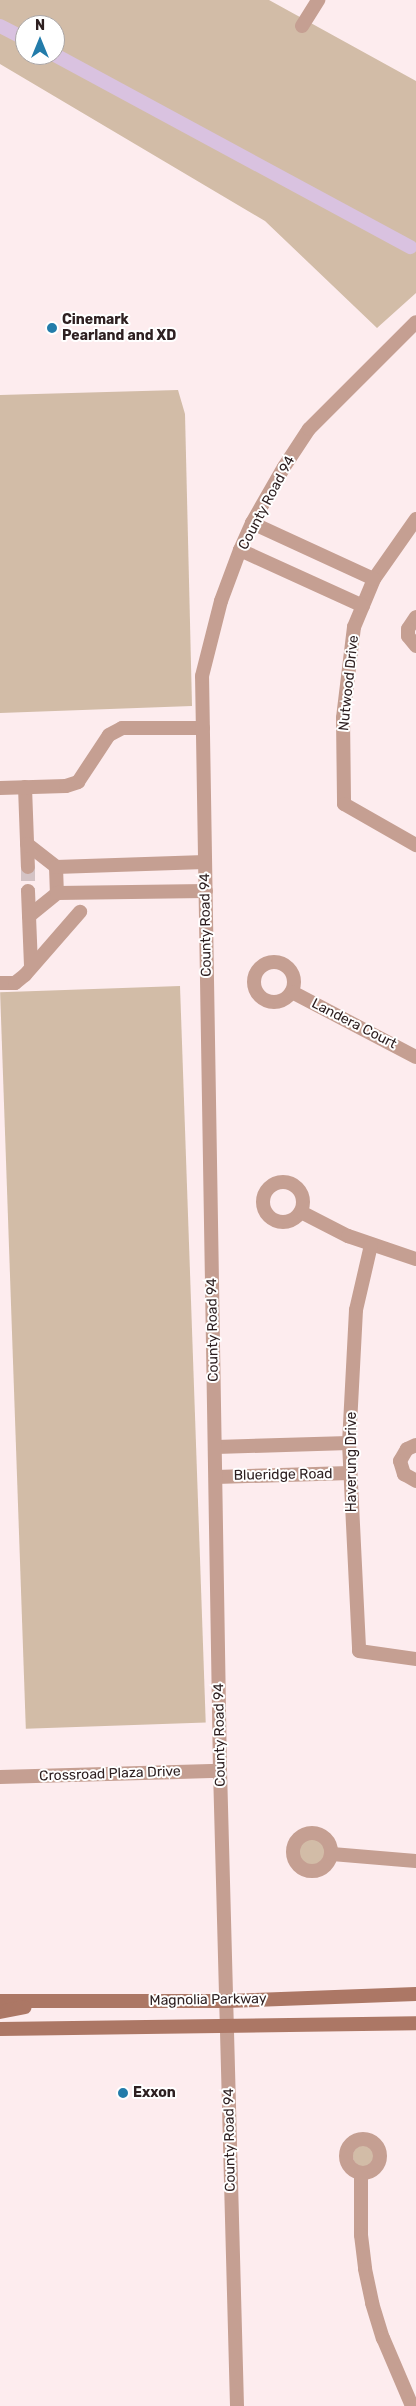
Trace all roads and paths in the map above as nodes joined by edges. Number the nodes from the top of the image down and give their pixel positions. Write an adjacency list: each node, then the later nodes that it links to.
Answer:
1 (318, 0): 2 (street)
2 (302, 26)
3 (416, 322): 5 (street, County Road 94)
4 (416, 519): 7 (street, Nutwood Drive)
5 (252, 523): 6 (street, County Road 94); 7 (street)
6 (240, 550): 8 (street); 11 (street, County Road 94)
7 (374, 579): 8 (street, Nutwood Drive)
8 (363, 606): 15 (street, Nutwood Drive)
9 (416, 617): 10 (street)
10 (416, 646)
11 (203, 728): 12 (street); 16 (street, County Road 94)
12 (24, 787): 13 (street); 14 (street)
13 (0, 788)
14 (27, 844): 17 (street); 18 (street)
15 (416, 845)
16 (205, 862): 18 (street); 20 (street, County Road 94)
17 (28, 867)
18 (56, 867): 21 (street)
19 (28, 891): 23 (street)
20 (206, 891): 21 (street); 33 (street, County Road 94)
21 (57, 893): 23 (street)
22 (80, 912): 24 (street)
23 (29, 916): 24 (street)
24 (31, 968): 25 (street)
25 (0, 983)
26 (292, 992): 27 (street, Landera Court)
27 (416, 1057)
28 (300, 1212): 29 (street)
29 (371, 1245): 30 (street); 31 (street, Haverung Drive)
30 (416, 1259)
31 (349, 1443): 33 (street, Blueridge Road); 34 (street, Haverung Drive)
32 (416, 1446): 36 (street)
33 (216, 1447): 35 (street, County Road 94)
34 (350, 1474): 35 (street, Blueridge Road); 37 (street, Haverung Drive)
35 (216, 1477): 38 (street, County Road 94)
36 (416, 1481)
37 (416, 1659)
38 (220, 1771): 39 (street, Crossroad Plaza Drive); 45 (street, County Road 94)
39 (0, 1777)
40 (332, 1854): 41 (street)
41 (416, 1861)
42 (416, 1994): 45 (main road, Magnolia Parkway)
43 (0, 2001): 44 (main road, Magnolia Parkway)
44 (47, 2001): 45 (main road, Magnolia Parkway); 46 (main road)
45 (226, 2001): 48 (street, County Road 94)
46 (0, 2012)
47 (416, 2023): 48 (main road, Magnolia Parkway)
48 (227, 2025): 49 (main road, Magnolia Parkway); 51 (street, County Road 94)
49 (0, 2029)
50 (361, 2173): 52 (street)
51 (237, 2406)
52 (412, 2406)

